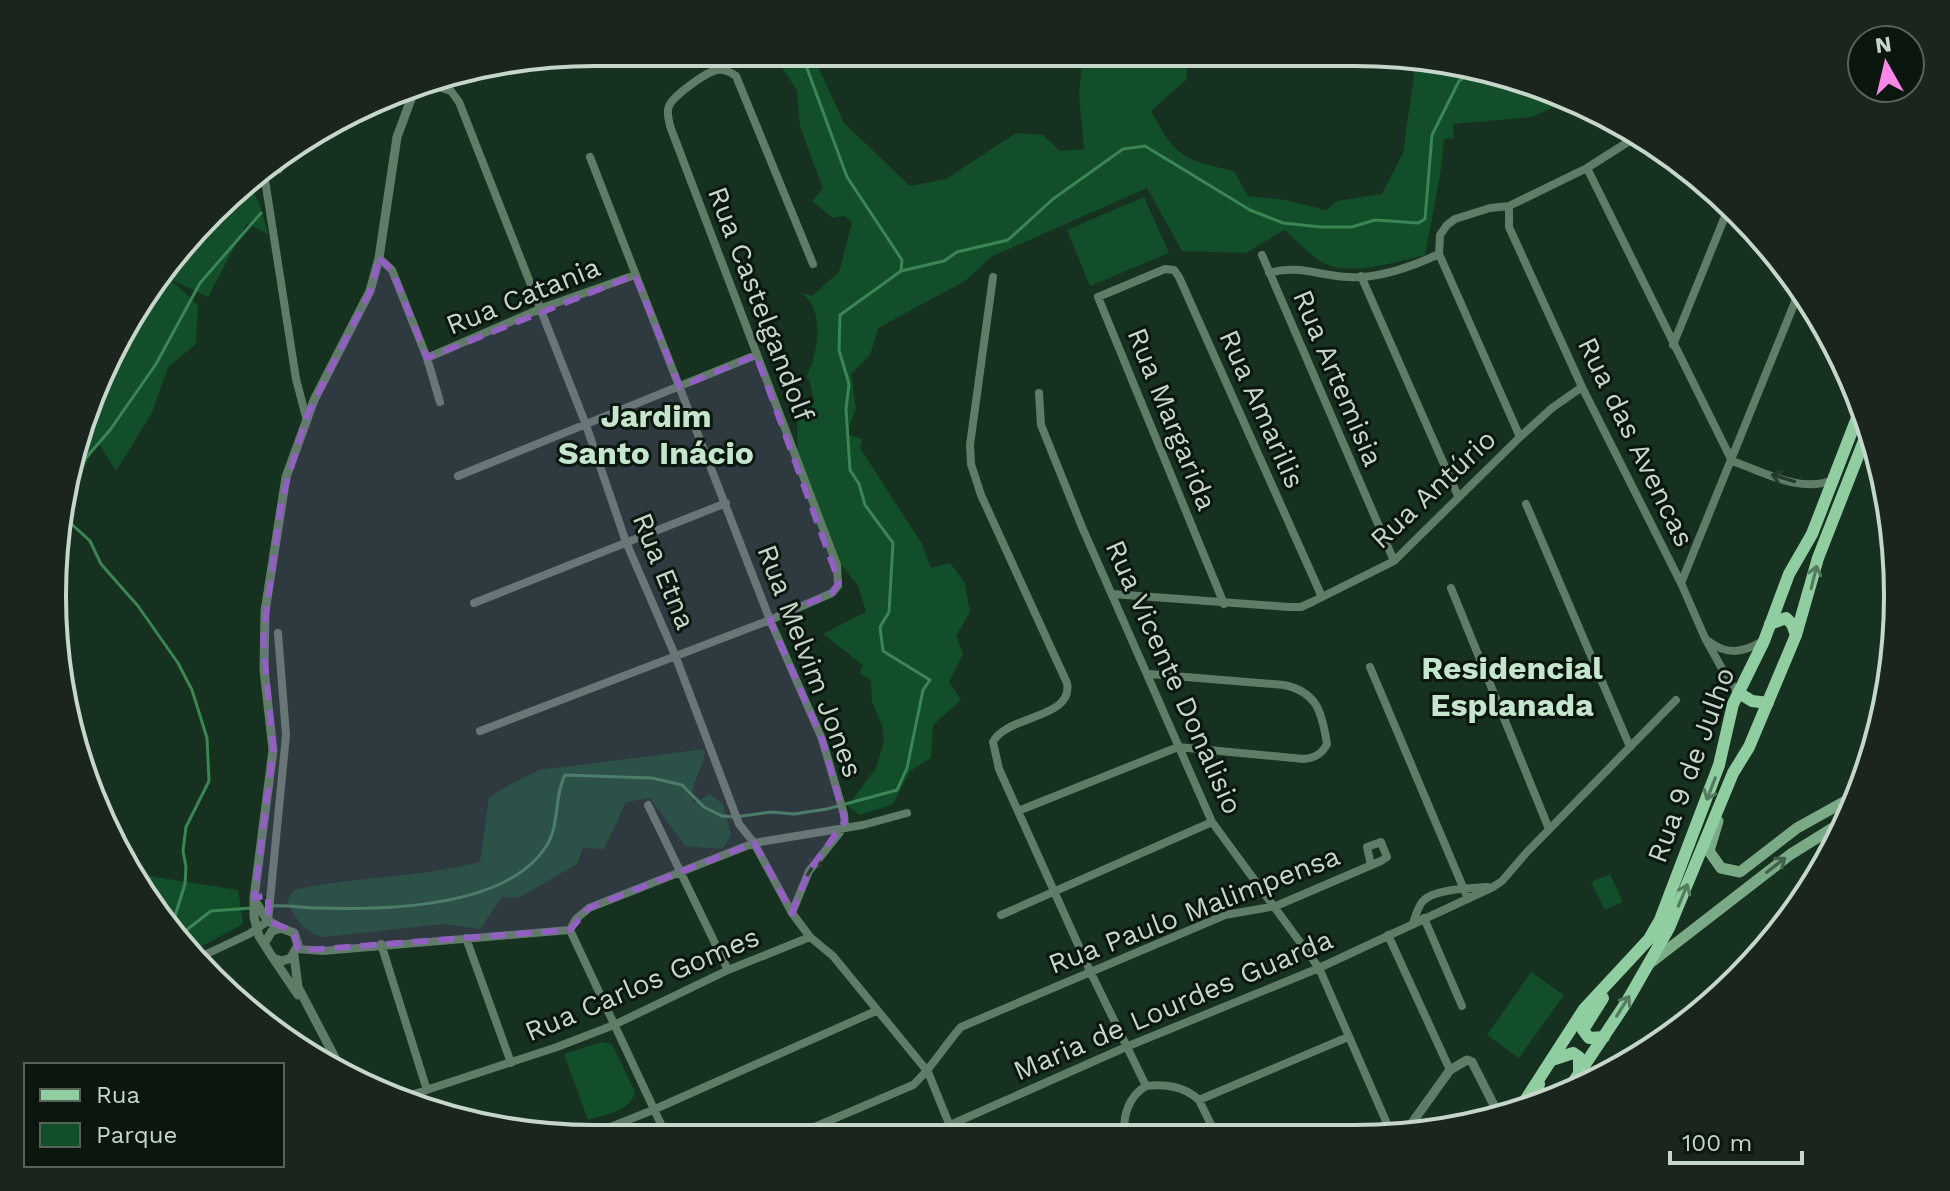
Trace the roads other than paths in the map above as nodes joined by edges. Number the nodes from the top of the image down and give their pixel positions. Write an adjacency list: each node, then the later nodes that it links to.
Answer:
1 (443, 89): 19 (street, Rua Etna)
2 (411, 99): 11 (street)
3 (1628, 142): 5 (street)
4 (590, 157): 14 (street, Rua Melvim Jones)
5 (1587, 168): 7 (street); 20 (street)
6 (265, 181): 27 (street)
7 (1509, 206): 9 (street); 24 (street, Rua das Avencas)
8 (1725, 217): 20 (street)
9 (1439, 254): 15 (street); 30 (street)
10 (1262, 255): 13 (street, Rua Artemisia)
11 (379, 258): 22 (street); 27 (street)
12 (813, 264): 21 (street, Rua Castelgandolf)
13 (1269, 273): 15 (street); 39 (street, Rua Artemisia)
14 (635, 275): 19 (street, Rua Catania); 23 (street, Rua Melvim Jones)
15 (1361, 276): 35 (street)
16 (993, 277): 64 (street)
17 (1143, 278): 43 (street, Rua Amarilis); 45 (street, Rua Margarida)
18 (1795, 301): 32 (street)
19 (542, 308): 22 (street, Rua Catania); 29 (street, Rua Etna)
20 (1673, 345): 32 (street)
21 (756, 355): 23 (street); 46 (street, Rua Castelgandolf)
22 (427, 358): 26 (street)
23 (680, 387): 29 (street); 36 (street, Rua Melvim Jones)
24 (1582, 387): 30 (street, Rua Antúrio); 40 (street, Rua das Avencas)
25 (1039, 393): 42 (street, Rua Vicente Donalisio)
26 (440, 402)
27 (306, 417): 79 (street)
28 (1855, 423): 34 (main road, Rua 9 de Julho)
29 (586, 425): 33 (street); 38 (street, Rua Etna)
30 (1520, 437): 35 (street, Rua Antúrio)
31 (1862, 445): 49 (main road, Rua 9 de Julho, one-way to 31)
32 (1732, 461): 34 (street, one-way to 32); 40 (street)
33 (458, 476)
34 (1834, 479): 47 (main road, Rua 9 de Julho)
35 (1458, 496): 39 (street, Rua Antúrio)
36 (726, 503): 38 (street); 46 (street, Rua Melvim Jones)
37 (1526, 504): 60 (street)
38 (626, 542): 44 (street); 52 (street, Rua Etna)
39 (1394, 561): 43 (street, Rua Antúrio)
40 (1681, 583): 50 (street, Rua das Avencas)
41 (1451, 588): 68 (street)
42 (1112, 594): 45 (street, Rua Antúrio); 54 (street, Rua Vicente Donalisio)
43 (1322, 597): 45 (street, Rua Antúrio)
44 (474, 603)
45 (1224, 604)
46 (770, 620): 52 (street); 67 (street, Rua Melvim Jones)
47 (1770, 624): 49 (main road); 51 (main road, Rua 9 de Julho)
48 (278, 633): 74 (street)
49 (1796, 635): 57 (main road, Rua 9 de Julho)
50 (1705, 638): 51 (street); 55 (street, Rua das Avencas)
51 (1764, 641): 55 (main road, Rua 9 de Julho)
52 (675, 655): 58 (street); 71 (street, Rua Etna)
53 (1370, 667): 76 (street)
54 (1149, 674): 59 (street, Rua Vicente Donalisio); 59 (street)
55 (1739, 693): 57 (main road); 92 (main road, Rua 9 de Julho, one-way to 92)
56 (1676, 700): 60 (street, Maria de Lourdes Guarda)
57 (1768, 703): 61 (main road, Rua 9 de Julho)
58 (480, 731)
59 (1178, 747): 64 (street); 66 (street, Rua Vicente Donalisio)
60 (1630, 747): 68 (street, Maria de Lourdes Guarda)
61 (1726, 795): 62 (main road); 98 (main road, Rua 9 de Julho, one-way to 61)
62 (1842, 803)
63 (648, 805): 73 (street)
64 (1018, 811): 77 (street)
65 (907, 813): 67 (street)
66 (1212, 822): 77 (street); 80 (street, Rua Vicente Donalisio)
67 (845, 826): 71 (street); 81 (street, one-way to 67)
68 (1549, 829): 75 (street, Maria de Lourdes Guarda)
69 (1829, 830): 70 (main road)
70 (1826, 832): 98 (main road, one-way to 70)
71 (754, 843): 73 (street); 81 (street, Rua Etna)
72 (1371, 865): 80 (street, Rua Paulo Malimpensa)
73 (680, 871): 88 (street); 100 (street)
74 (271, 884): 79 (street); 83 (street)
75 (1493, 887): 76 (street); 78 (street, Maria de Lourdes Guarda)
76 (1464, 888): 78 (street); 85 (street)
77 (1055, 892): 82 (street); 101 (street)
78 (1468, 899): 84 (street, Maria de Lourdes Guarda)
79 (254, 901): 83 (street)
80 (1276, 906): 99 (street, Rua Vicente Donalisio); 101 (street, Rua Paulo Malimpensa)
81 (792, 913): 90 (street)
82 (1001, 915)
83 (262, 917): 86 (street); 87 (street)
84 (1424, 918): 85 (street, Maria de Lourdes Guarda); 103 (street)
85 (1413, 923): 89 (street, Maria de Lourdes Guarda)
86 (281, 928): 93 (street); 95 (street)
87 (257, 930): 93 (street); 96 (street)
88 (570, 930): 91 (street); 105 (street)
89 (1388, 935): 99 (street, Maria de Lourdes Guarda); 112 (street)
90 (810, 937): 100 (street, Rua Carlos Gomes); 104 (street)
91 (466, 938): 94 (street); 111 (street)
92 (1649, 939): 107 (main road); 110 (main road, Rua 9 de Julho)
93 (264, 944): 97 (street)
94 (381, 944): 95 (street); 118 (street)
95 (296, 952): 97 (street); 102 (street)
96 (206, 954)
97 (273, 958): 102 (street)
98 (1648, 964): 107 (main road, Rua 9 de Julho, one-way to 98)
99 (1319, 968): 106 (street, Rua Vicente Donalisio); 108 (street, Maria de Lourdes Guarda)
100 (728, 970): 105 (street, Rua Carlos Gomes)
101 (1090, 971): 108 (street); 113 (street, Rua Paulo Malimpensa)
102 (307, 1005): 109 (street)
103 (1462, 1006)
104 (876, 1011): 113 (street); 124 (street)
105 (614, 1025): 111 (street, Rua Carlos Gomes); 124 (street)
106 (1348, 1037): 122 (street); 126 (street, Rua Vicente Donalisio)
107 (1604, 1037): 114 (main road, Rua 9 de Julho)
108 (1126, 1047): 117 (street); 130 (street, Maria de Lourdes Guarda)
109 (336, 1057)
110 (1552, 1060): 115 (main road, Rua 9 de Julho); 116 (main road)
111 (511, 1063): 118 (street, Rua Carlos Gomes)
112 (1450, 1070): 123 (street); 125 (street)
113 (928, 1072): 129 (street, Rua Paulo Malimpensa); 130 (street)
114 (1580, 1074)
115 (1540, 1077): 119 (main road); 121 (main road, Rua 9 de Julho)
116 (1574, 1077)
117 (1146, 1086): 122 (street); 131 (street)
118 (427, 1090): 120 (street, Rua Carlos Gomes)
119 (1537, 1092)
120 (416, 1094)
121 (1528, 1096)
122 (1199, 1100): 132 (street)
123 (1495, 1106)
124 (653, 1110): 127 (street); 128 (street)
125 (1413, 1121)
126 (1387, 1124)
127 (616, 1125)
128 (661, 1125)
129 (819, 1125)
130 (950, 1125)
131 (1124, 1125)
132 (1211, 1125)

